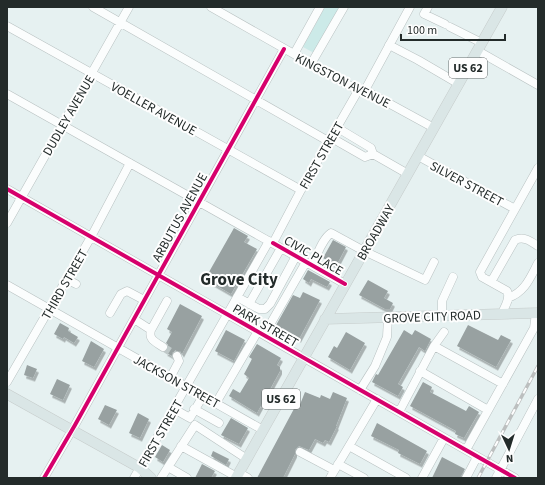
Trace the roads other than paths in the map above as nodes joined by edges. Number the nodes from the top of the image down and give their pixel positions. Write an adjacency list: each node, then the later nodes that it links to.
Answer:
1 (93, 7): 9 (street)
2 (129, 7): 9 (street, DUDLEY AVENUE)
3 (211, 7): 13 (street, KINGSTON AVENUE)
4 (320, 7): 14 (street)
5 (344, 7): 15 (street)
6 (410, 7): 11 (street, FIRST STREET)
7 (428, 7): 12 (street)
8 (502, 7): 12 (main road, BROADWAY / US 62)
9 (121, 22): 16 (street, DUDLEY AVENUE); 21 (street)
10 (7, 26): 16 (street, VOELLER AVENUE)
11 (389, 45): 17 (street); 19 (street, FIRST STREET)
12 (480, 47): 17 (main road, BROADWAY / US 62); 18 (street)
13 (284, 49): 14 (street, KINGSTON AVENUE); 21 (street, ARBUTUS AVENUE)
14 (294, 54): 15 (street, KINGSTON AVENUE)
15 (312, 64): 19 (street, KINGSTON AVENUE)
16 (92, 74): 22 (street, DUDLEY AVENUE); 26 (street, VOELLER AVENUE)
17 (459, 84): 24 (main road, BROADWAY / US 62)
18 (538, 85)
19 (362, 90): 23 (street, FIRST STREET); 24 (street, KINGSTON AVENUE)
20 (7, 94): 22 (street, CIVIC PLACE)
21 (256, 99): 25 (street); 26 (street, ARBUTUS AVENUE)
22 (62, 125): 29 (street, CIVIC PLACE); 34 (street, DUDLEY AVENUE)
23 (336, 127): 25 (street, FIRST STREET); 27 (street)
24 (434, 128): 28 (main road, BROADWAY / US 62)
25 (329, 139): 27 (street); 33 (street, FIRST STREET)
26 (228, 149): 33 (street, VOELLER AVENUE); 35 (street, ARBUTUS AVENUE)
27 (373, 154): 31 (street)
28 (418, 156): 31 (main road, BROADWAY / US 62); 36 (street, SILVER STREET)
29 (130, 163): 35 (street, CIVIC PLACE); 38 (street, THIRD STREET)
30 (538, 168): 36 (street)
31 (408, 174): 44 (main road, BROADWAY / US 62)
32 (7, 189): 34 (street, PARK STREET)
33 (300, 190): 40 (street, FIRST STREET)
34 (21, 197): 37 (street, DUDLEY AVENUE); 38 (street, PARK STREET)
35 (199, 202): 40 (street, CIVIC PLACE); 49 (street, ARBUTUS AVENUE)
36 (516, 209): 39 (street)
37 (7, 223)
38 (91, 237): 49 (street, PARK STREET); 51 (street, THIRD STREET)
39 (500, 237): 41 (street); 52 (street)
40 (271, 242): 43 (street, CIVIC PLACE); 56 (street, FIRST STREET)
41 (512, 244): 42 (street); 52 (street)
42 (538, 246)
43 (281, 248): 45 (street, CIVIC PLACE); 60 (street)
44 (364, 251): 46 (street); 48 (street); 54 (main road, BROADWAY / US 62)
45 (296, 256): 48 (street, CIVIC PLACE); 60 (street)
46 (434, 262)
47 (538, 263): 57 (street)
48 (309, 264): 54 (street, CIVIC PLACE); 72 (street)
49 (159, 275): 58 (street, ARBUTUS AVENUE); 65 (street, PARK STREET)
50 (453, 277): 66 (street)
51 (66, 279): 53 (street); 61 (street, THIRD STREET)
52 (491, 282): 57 (street)
53 (76, 284)
54 (345, 284): 69 (main road, BROADWAY / US 62)
55 (7, 285): 61 (street, JACKSON STREET)
56 (237, 297): 60 (street); 65 (street, FIRST STREET)
57 (508, 298): 63 (street)
58 (144, 300): 62 (street); 68 (street, ARBUTUS AVENUE)
59 (166, 301): 70 (street)
60 (249, 304)
61 (49, 309): 75 (street, JACKSON STREET); 80 (street, THIRD STREET)
62 (110, 313)
63 (502, 313): 64 (main road, GROVE CITY ROAD); 66 (main road, GROVE CITY ROAD)
64 (537, 313): 81 (street)
65 (227, 314): 72 (street, PARK STREET); 82 (street, FIRST STREET)
66 (442, 315): 67 (main road, GROVE CITY ROAD)
67 (388, 317): 69 (main road, GROVE CITY ROAD); 83 (street)
68 (134, 319): 70 (street); 75 (street, ARBUTUS AVENUE)
69 (325, 319): 77 (main road, BROADWAY / US 62)
70 (151, 330): 74 (street)
71 (444, 332): 73 (street)
72 (261, 333): 77 (street, PARK STREET); 88 (street)
73 (434, 346): 78 (street); 81 (street)
74 (163, 347)
75 (118, 348): 79 (street, JACKSON STREET); 95 (street, ARBUTUS AVENUE)
76 (176, 356): 79 (street)
77 (304, 358): 83 (street, PARK STREET); 96 (main road, BROADWAY / US 62)
78 (420, 371): 91 (street); 92 (street)
79 (170, 378): 82 (street, JACKSON STREET)
80 (7, 382)
81 (503, 384): 91 (street)
82 (186, 386): 85 (street, JACKSON STREET); 89 (street, FIRST STREET)
83 (360, 390): 86 (street, PARK STREET)
84 (7, 394): 95 (main road)
85 (202, 396): 88 (street, JACKSON STREET); 90 (street)
86 (377, 399): 92 (street, PARK STREET); 99 (street)
87 (537, 402): 107 (street)
88 (216, 403): 96 (street, JACKSON STREET)
89 (174, 409): 93 (street); 106 (street, FIRST STREET)
90 (194, 410): 93 (street); 94 (street)
91 (488, 410): 100 (street)
92 (399, 412): 97 (street, PARK STREET)
93 (192, 421): 98 (street); 103 (street)
94 (219, 423)
95 (72, 430): 106 (main road); 109 (street, ARBUTUS AVENUE)
96 (263, 430): 103 (main road, BROADWAY / US 62)
97 (444, 438): 100 (street, PARK STREET); 117 (street)
98 (181, 446): 104 (street); 108 (street)
99 (349, 446): 105 (street); 116 (street)
100 (466, 450): 102 (street, PARK STREET)
101 (300, 452): 105 (street)
102 (478, 457): 107 (street, PARK STREET); 118 (street)
103 (247, 458): 108 (main road, BROADWAY / US 62)
104 (168, 467): 112 (street); 113 (street)
105 (336, 467): 114 (street); 115 (street)
106 (140, 468): 110 (street, FIRST STREET); 111 (main road)
107 (500, 470): 119 (street); 120 (street, PARK STREET)
108 (240, 476)
109 (44, 478)
110 (134, 478)
111 (151, 478)
112 (161, 478)
113 (187, 478)
114 (330, 478)
115 (364, 478)
116 (406, 478)
117 (422, 478)
118 (466, 478)
119 (496, 478)
120 (515, 478)

